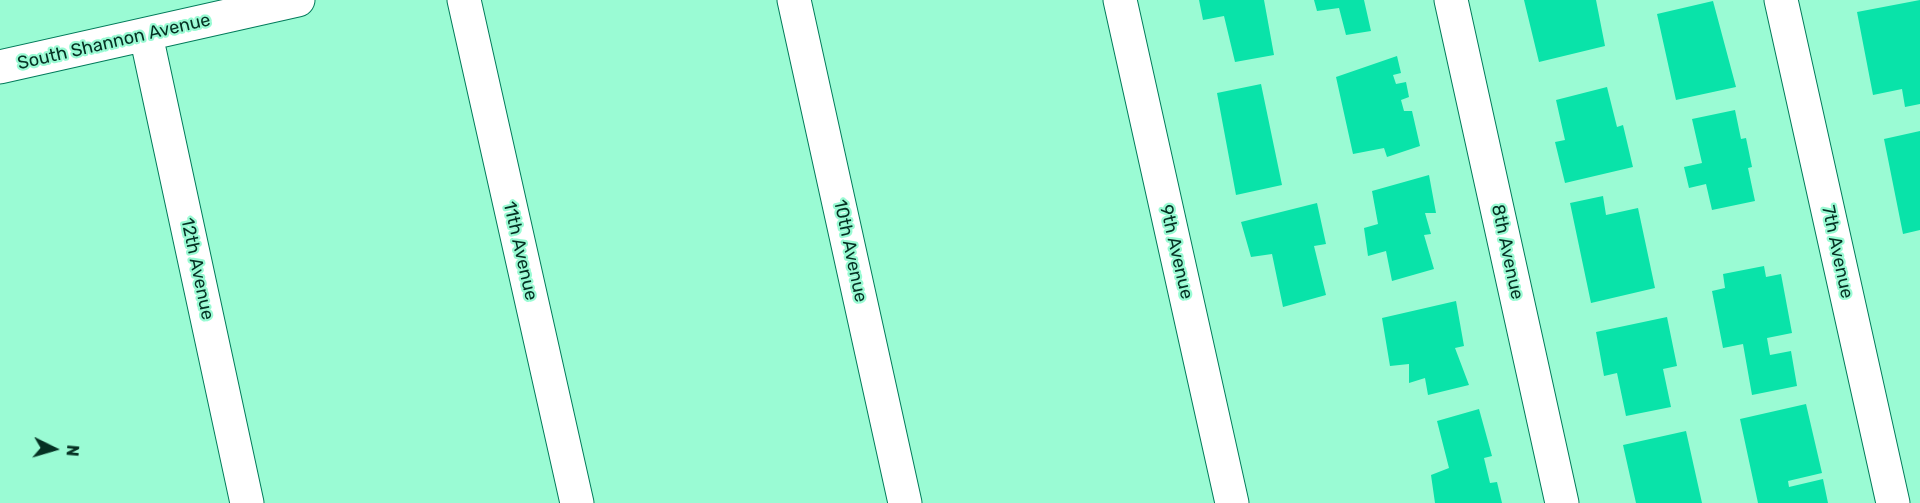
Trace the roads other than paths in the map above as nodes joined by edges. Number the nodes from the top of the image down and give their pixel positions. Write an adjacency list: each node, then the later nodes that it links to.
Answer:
1 (298, 0): 7 (street, South Shannon Avenue)
2 (464, 0): 10 (street, 11th Avenue)
3 (794, 0): 11 (street, 10th Avenue)
4 (1120, 0): 12 (street, 9th Avenue)
5 (1451, 0): 13 (street, 8th Avenue)
6 (1781, 0): 14 (street, 7th Avenue)
7 (146, 35): 8 (street, South Shannon Avenue); 9 (street, 12th Avenue)
8 (0, 67)
9 (248, 503)
10 (577, 503)
11 (905, 503)
12 (1232, 503)
13 (1562, 503)
14 (1893, 503)

